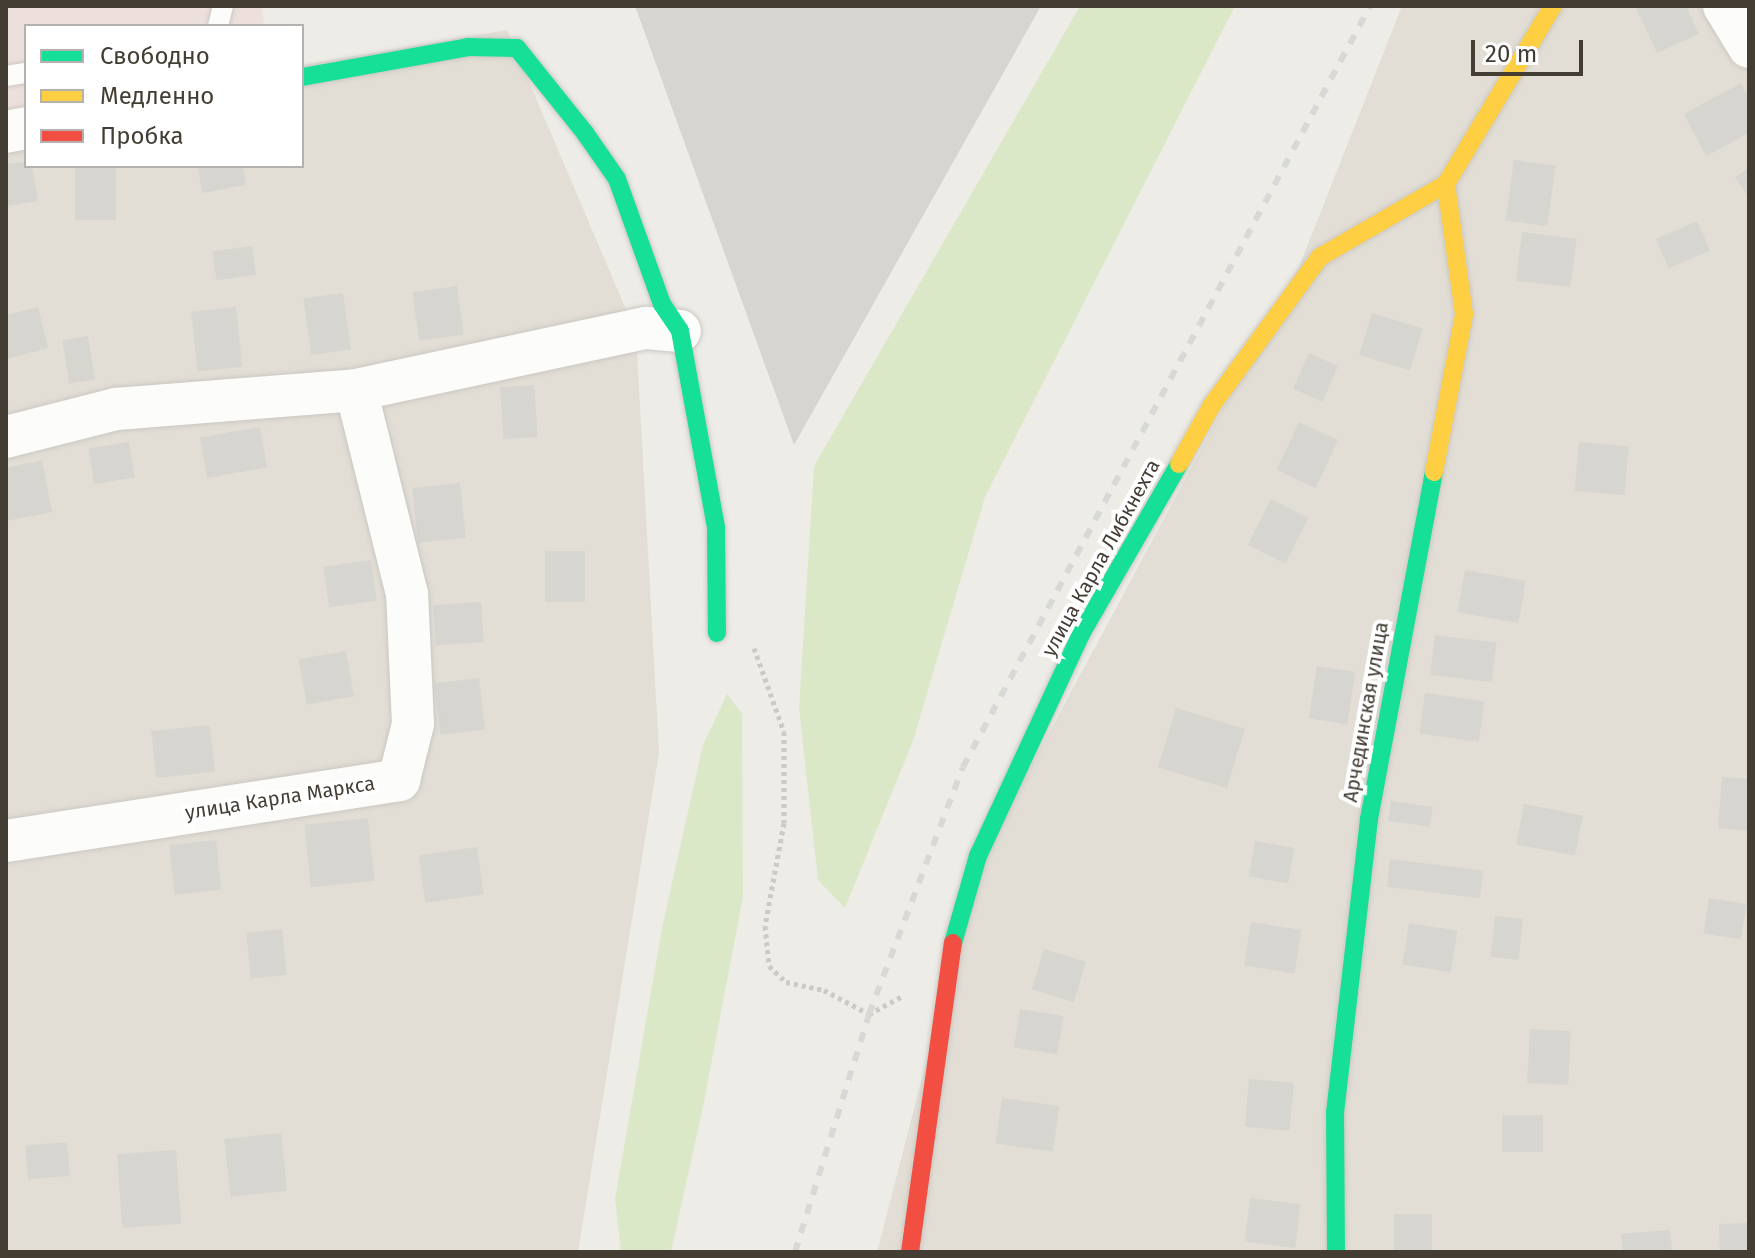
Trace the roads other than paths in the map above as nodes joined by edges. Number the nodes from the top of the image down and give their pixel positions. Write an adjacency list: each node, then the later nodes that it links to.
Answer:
1 (1553, 6): 5 (street, улица Карла Либкнехта)
2 (1724, 6): 3 (street)
3 (1749, 47)
4 (304, 77): 6 (street)
5 (1446, 184): 11 (street, улица Карла Либкнехта); 12 (street, Арчединская улица)
6 (680, 331): 7 (street); 9 (street)
7 (356, 390): 8 (street); 10 (street, улица Карла Маркса)
8 (6, 437)
9 (717, 633)
10 (6, 841)
11 (910, 1252)
12 (1336, 1252)

